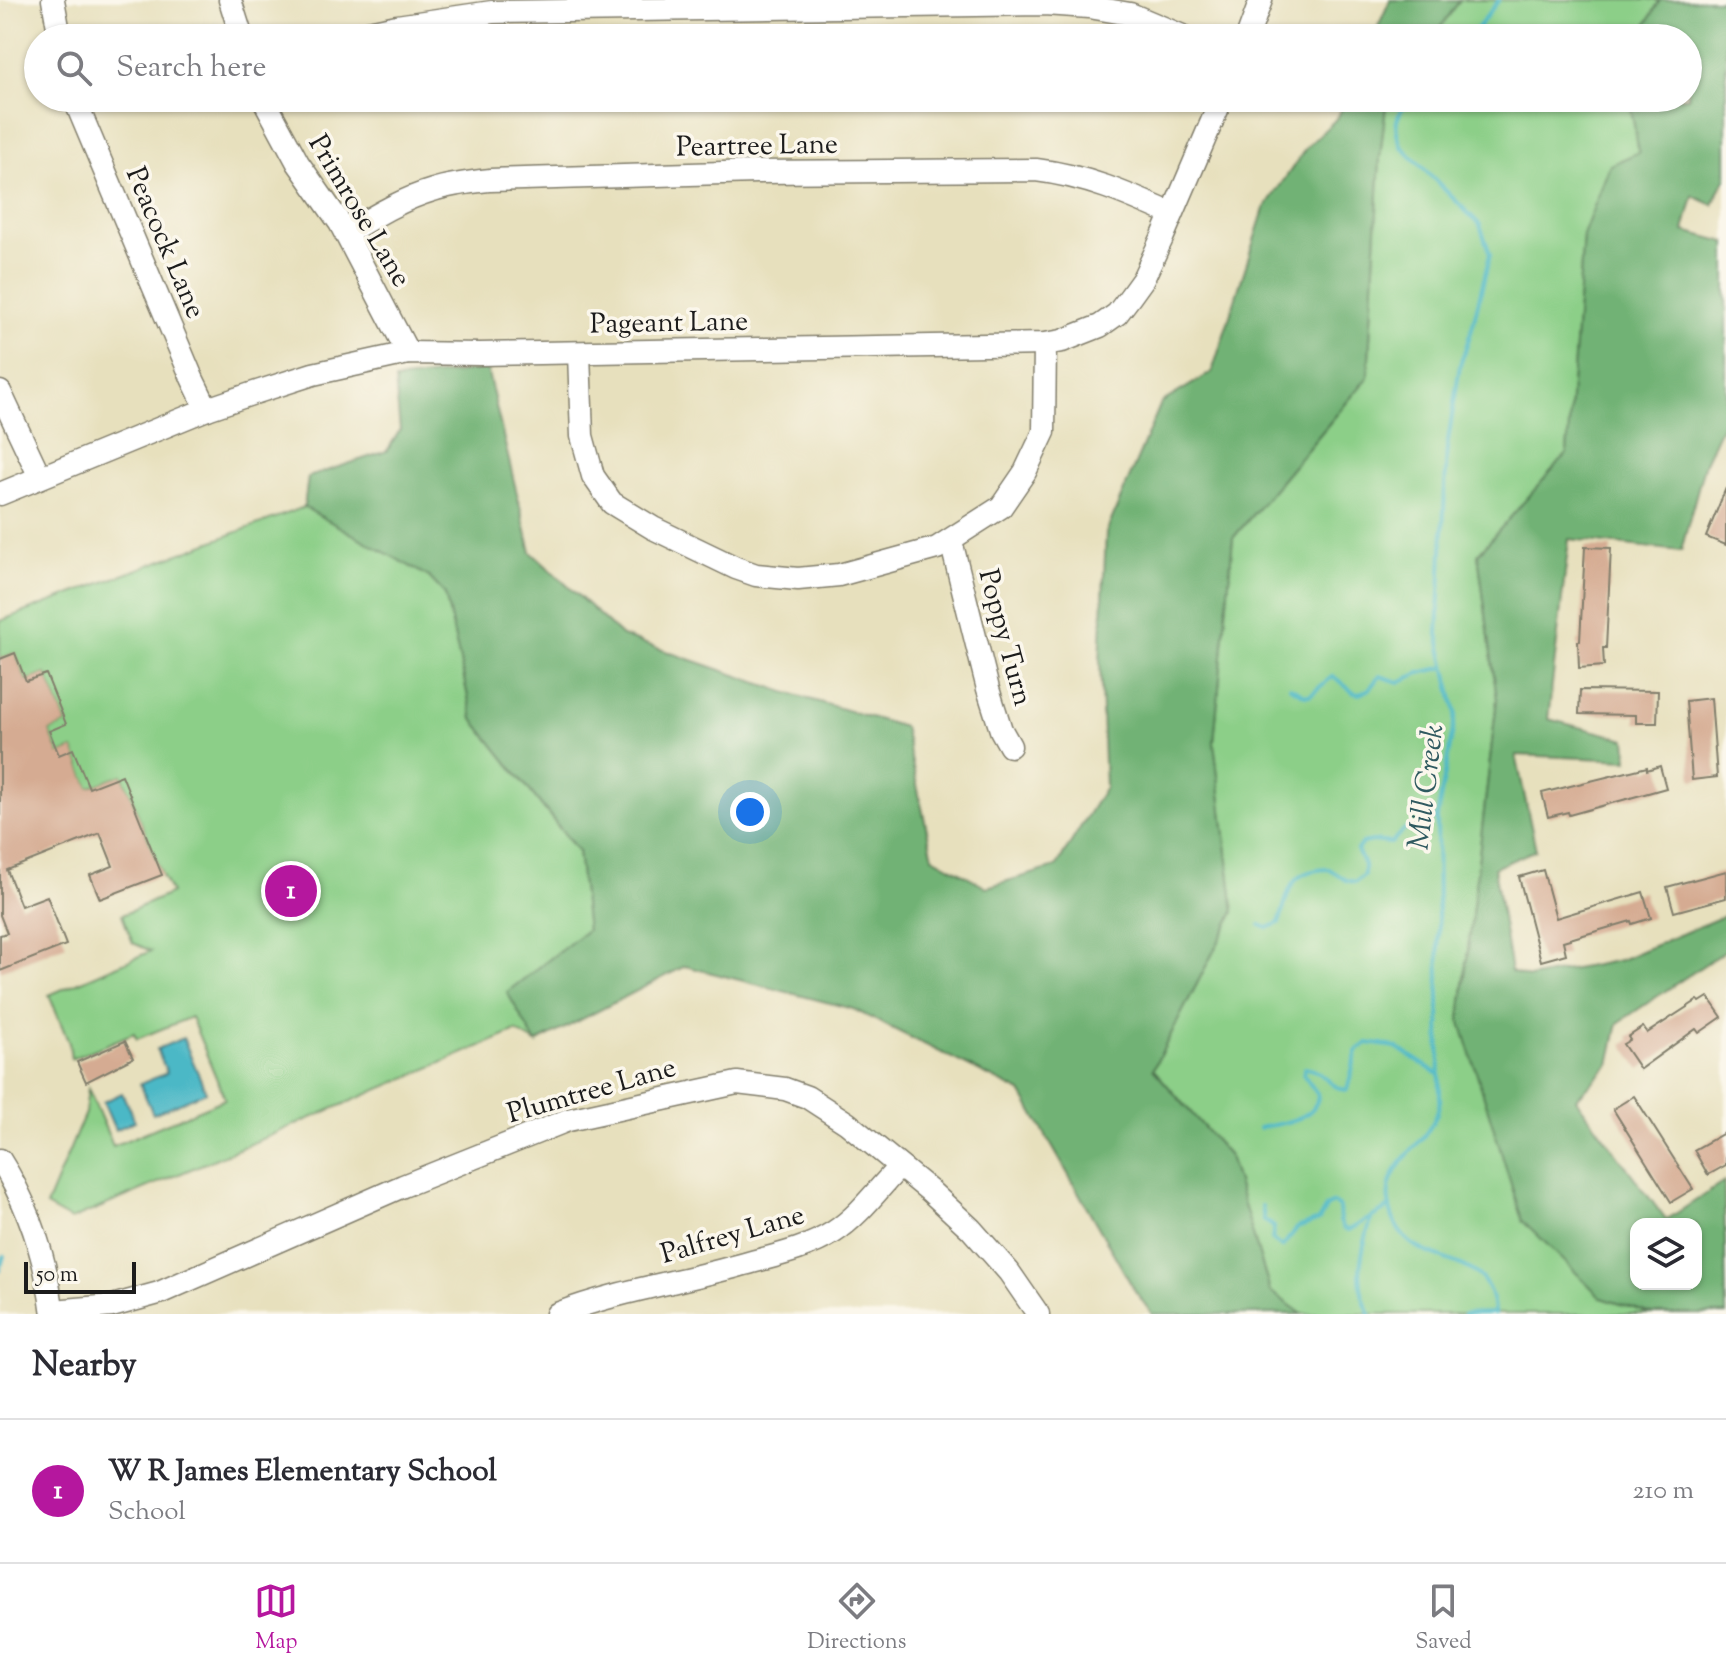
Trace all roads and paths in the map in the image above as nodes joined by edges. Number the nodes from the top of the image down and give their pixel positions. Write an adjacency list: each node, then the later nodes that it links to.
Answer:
1 (53, 0): 4 (street)
2 (230, 0): 5 (street)
3 (1261, 0): 8 (street)
4 (57, 24)
5 (238, 24)
6 (408, 24): 7 (street)
7 (1154, 24)
8 (1252, 24)
9 (80, 112): 18 (street, Peacock Lane)
10 (271, 112): 13 (street, Primrose Lane)
11 (1216, 112): 12 (street, Pageant Lane)
12 (1172, 214): 13 (street, Peartree Lane); 14 (street, Pageant Lane)
13 (346, 233): 15 (street, Primrose Lane)
14 (1045, 344): 16 (street, Pageant Lane); 21 (street)
15 (408, 353): 16 (street, Pageant Lane); 18 (street, Pageant Lane)
16 (579, 353): 21 (street)
17 (0, 392): 19 (street)
18 (207, 409): 19 (street, Pageant Lane)
19 (40, 477): 20 (street, Pageant Lane)
20 (0, 494)
21 (951, 541): 22 (street, Poppy Turn)
22 (1010, 746)
23 (899, 1167): 25 (street, Plumtree Lane); 26 (street, Palfrey Lane); 27 (street, Plumtree Lane)
24 (4, 1174): 25 (street)
25 (53, 1312)
26 (557, 1314)
27 (1038, 1314)

